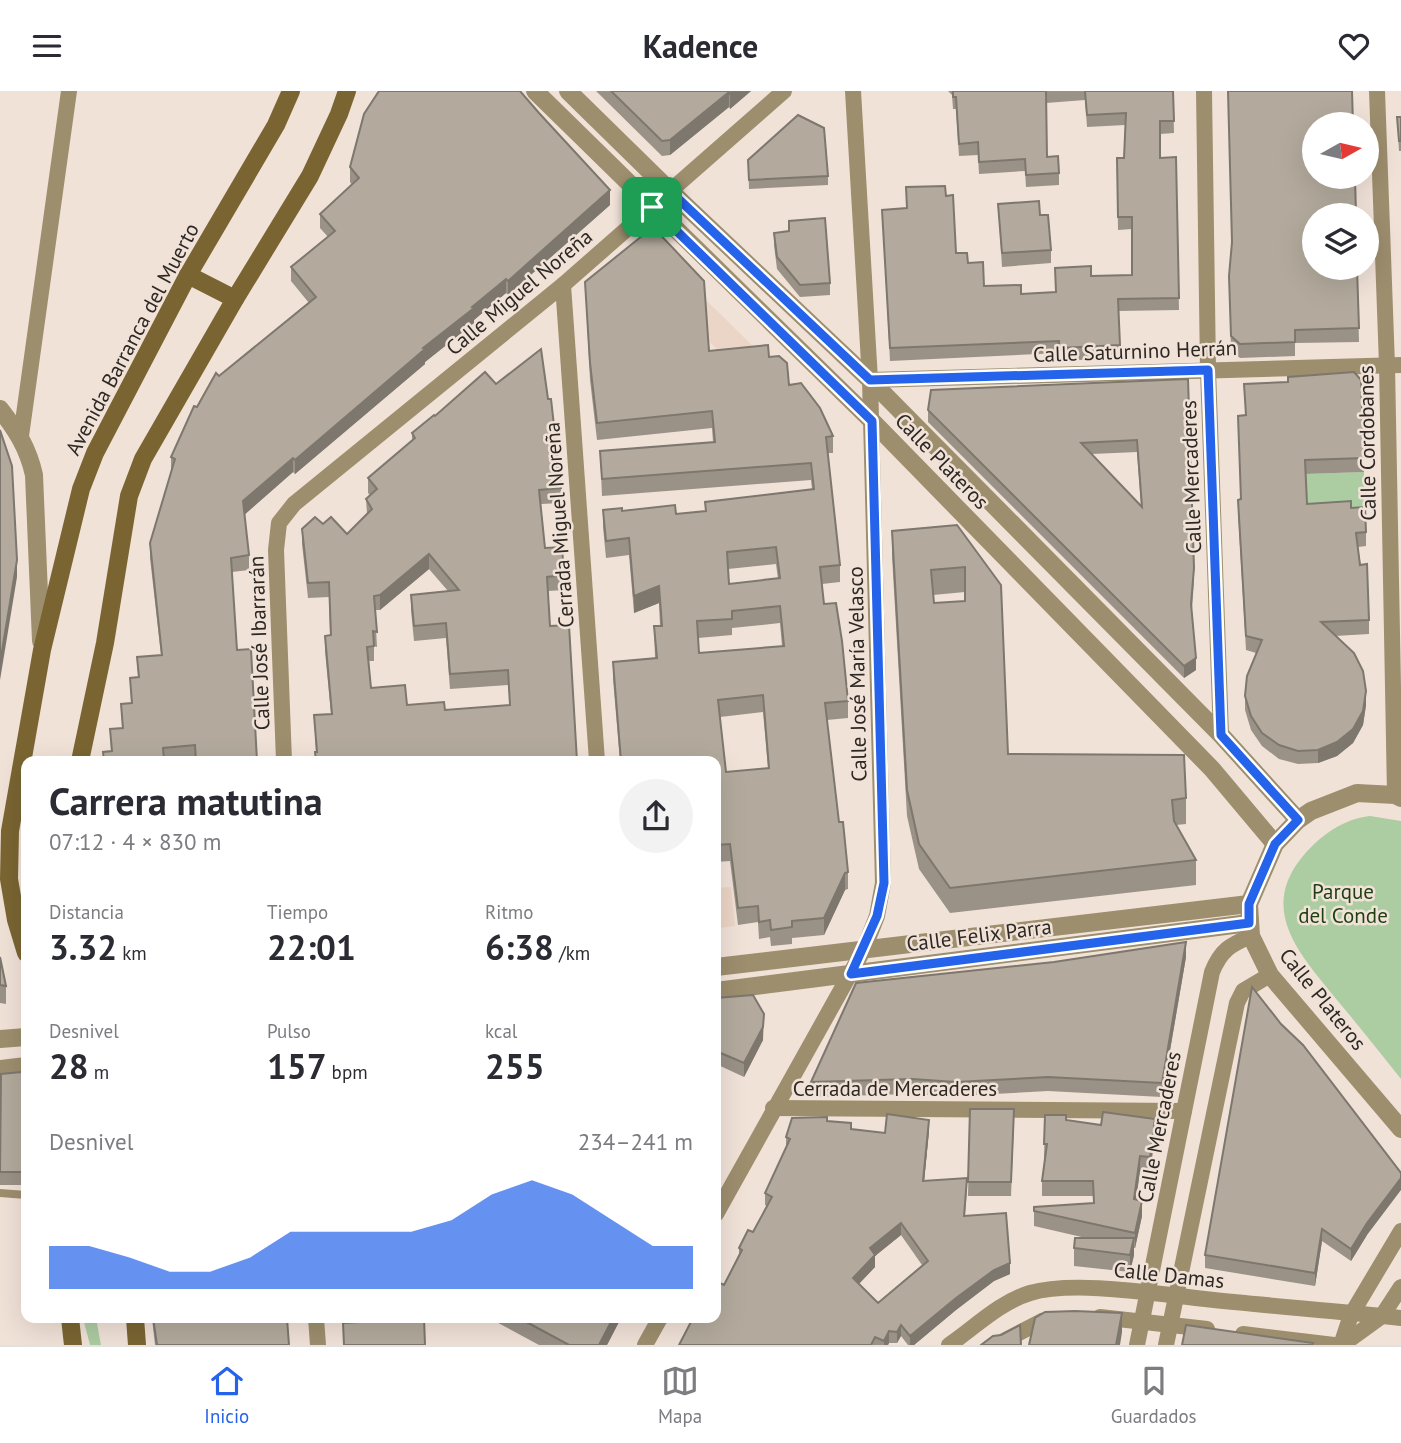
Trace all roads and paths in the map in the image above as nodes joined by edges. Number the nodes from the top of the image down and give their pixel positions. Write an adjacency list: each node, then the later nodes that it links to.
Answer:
1 (69, 91): 20 (street)
2 (291, 91): 12 (main road, Avenida Barranca del Muerto)
3 (347, 91): 14 (main road)
4 (535, 91): 11 (street, Calle Plateros)
5 (568, 91): 10 (street, Calle Plateros)
6 (784, 91): 10 (street, Calle Miguel Noreña)
7 (853, 91): 17 (street, Calle José María Velasco)
8 (1204, 91): 16 (street, Calle Mercaderes)
9 (1377, 91): 15 (street, Calle Cordobanes)
10 (669, 190): 11 (street, Calle Miguel Noreña); 17 (street, Calle Plateros)
11 (652, 207): 13 (street, Calle Miguel Noreña); 19 (street, Calle Plateros)
12 (188, 275): 14 (main road); 22 (main road, Avenida Barranca del Muerto)
13 (563, 285): 21 (street, Calle Miguel Noreña); 27 (street, Cerrada Miguel Noreña)
14 (235, 299): 25 (main road)
15 (1394, 365): 16 (street, Calle Saturnino Herrán); 29 (street, Calle Cordobanes)
16 (1208, 370): 17 (street, Calle Saturnino Herrán); 23 (street, Calle Mercaderes)
17 (870, 380): 19 (street, Calle José María Velasco); 23 (street, Calle Plateros)
18 (0, 409): 20 (street)
19 (872, 421): 31 (street, Calle Plateros); 35 (street, Calle José María Velasco)
20 (21, 436): 22 (street)
21 (279, 523): 26 (street, Calle José Ibarrarán)
22 (42, 650): 24 (main road, Avenida Barranca del Muerto)
23 (1221, 735): 30 (street, Calle Plateros)
24 (23, 756)
25 (81, 756)
26 (284, 756)
27 (597, 756)
28 (21, 769): 34 (main road, Avenida Barranca del Muerto)
29 (1398, 796): 30 (street, Calle Plateros)
30 (1298, 820): 31 (street, Calle Plateros)
31 (1275, 844): 32 (street, Calle Plateros)
32 (1249, 904): 33 (street, Calle Plateros); 35 (street, Calle Felix Parra)
33 (1250, 930): 37 (street, Calle Felix Parra); 38 (street, Calle Plateros); 45 (street, Calle Mercaderes)
34 (21, 936)
35 (864, 949): 36 (street, Calle Felix Parra); 37 (street, Calle José María Velasco)
36 (721, 966)
37 (851, 974): 39 (street, Calle Felix Parra); 44 (street, Calle José María Velasco)
38 (1270, 975): 46 (street, Calle Plateros); 53 (street)
39 (721, 990)
40 (21, 1037): 41 (street)
41 (0, 1039)
42 (21, 1067): 43 (street)
43 (0, 1069)
44 (774, 1108): 45 (street, Cerrada de Mercaderes); 49 (street, Calle José María Velasco)
45 (1184, 1111): 52 (street, Calle Mercaderes)
46 (1401, 1129)
47 (0, 1193): 48 (lane)
48 (21, 1195)
49 (721, 1205)
50 (1401, 1231): 54 (street)
51 (1401, 1287): 55 (street)
52 (1147, 1293): 53 (street, Calle Damas); 57 (street, Calle Mercaderes); 67 (street, Calle Damas)
53 (1175, 1296): 54 (street, Calle Damas); 62 (street)
54 (1351, 1315): 55 (street, Calle Damas); 72 (street)
55 (1382, 1316): 56 (street, Calle Damas); 72 (street)
56 (1401, 1318)
57 (1142, 1321): 62 (street); 68 (street); 69 (street, Calle Mercaderes)
58 (71, 1323): 63 (main road)
59 (135, 1323): 64 (main road)
60 (316, 1323): 65 (street)
61 (657, 1323): 66 (street)
62 (1170, 1324): 70 (street); 71 (street)
63 (73, 1345)
64 (137, 1345)
65 (318, 1345)
66 (645, 1345)
67 (949, 1345)
68 (996, 1345)
69 (1137, 1345)
70 (1166, 1345)
71 (1334, 1345)
72 (1341, 1345)

